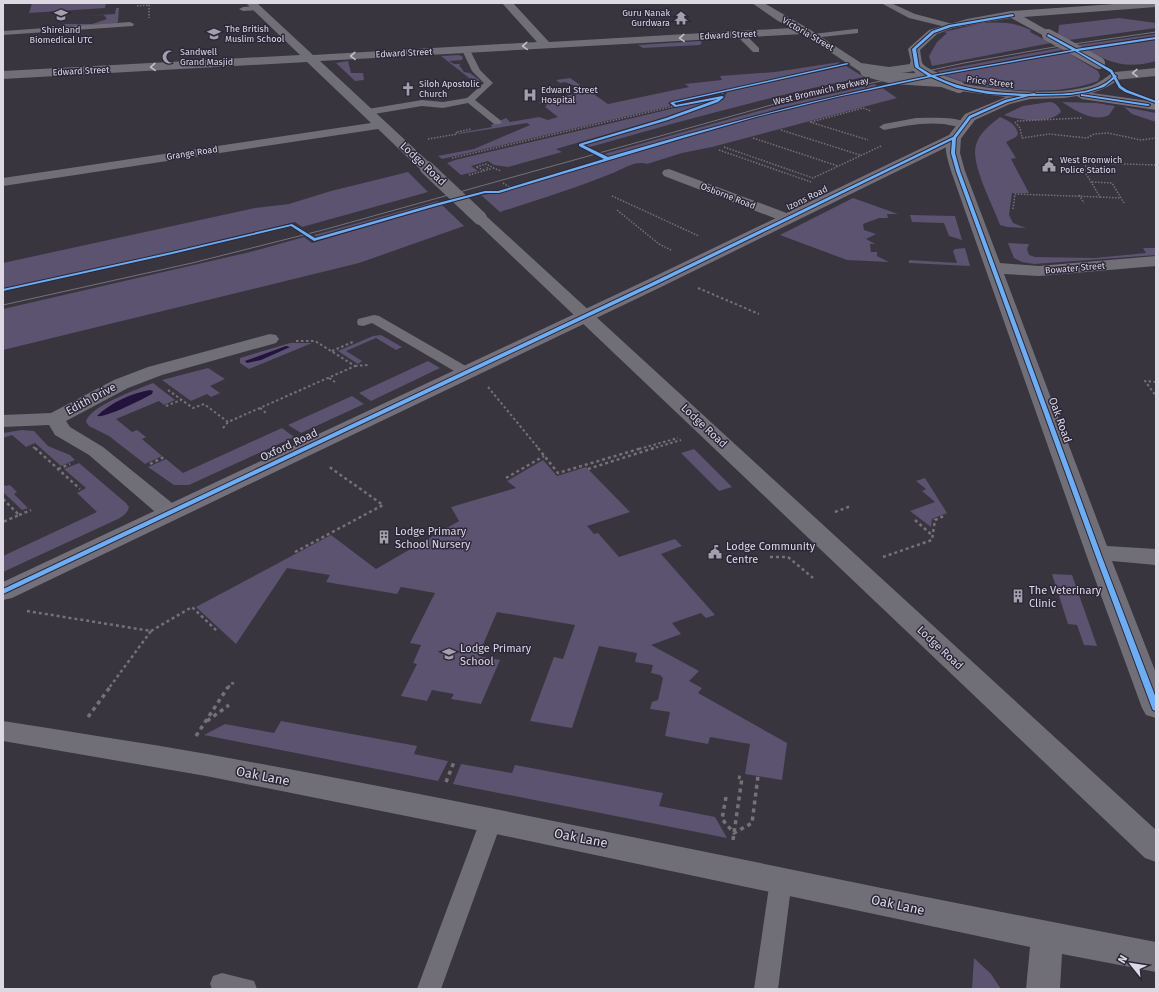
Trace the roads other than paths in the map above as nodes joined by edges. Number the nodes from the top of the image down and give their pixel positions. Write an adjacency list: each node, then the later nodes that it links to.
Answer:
1 (507, 3): 18 (street)
2 (757, 3): 16 (street, Victoria Street)
3 (885, 3): 9 (lane)
4 (1006, 3): 11 (street)
5 (1156, 4): 11 (street)
6 (250, 6): 21 (street, Lodge Road)
7 (994, 6): 11 (street)
8 (1156, 8): 11 (street)
9 (899, 10): 10 (lane); 13 (lane)
10 (911, 10)
11 (1018, 17): 13 (street); 26 (street, bridge)
12 (130, 24): 15 (lane)
13 (950, 26): 22 (street)
14 (855, 31): 16 (lane)
15 (3, 33)
16 (809, 33): 17 (street, Edward Street); 23 (street, Victoria Street)
17 (740, 34): 18 (street, Edward Street, one-way to 18); 20 (lane)
18 (546, 45): 19 (street, Edward Street, one-way to 19)
19 (466, 50): 21 (street, Edward Street, one-way to 21); 31 (lane)
20 (756, 50)
21 (311, 58): 25 (street, Edward Street, one-way to 25); 34 (street, Lodge Road)
22 (916, 65): 23 (street); 27 (street, Price Street, bridge)
23 (867, 68): 27 (street, Victoria Street, bridge)
24 (1156, 72): 26 (street, one-way to 26)
25 (3, 75)
26 (1115, 76): 30 (street, Price Street); 32 (street)
27 (941, 81): 28 (street, Price Street, bridge)
28 (959, 87): 29 (street, Price Street); 37 (street)
29 (1034, 94): 30 (street, Price Street); 37 (street, Izons Road)
30 (1068, 94): 33 (street)
31 (470, 100): 34 (lane); 35 (lane)
32 (1156, 102)
33 (1156, 106)
34 (368, 112): 36 (street, Lodge Road)
35 (497, 122)
36 (382, 125): 40 (street, Grange Road); 44 (street, Lodge Road, bridge)
37 (962, 126): 38 (lane); 41 (street, Izons Road); 43 (street, Oak Road)
38 (884, 127)
39 (669, 173): 41 (street, Osborne Road)
40 (3, 182)
41 (787, 218): 44 (street, Izons Road)
42 (1156, 261): 43 (street, Bowater Street)
43 (993, 268): 51 (street, Oak Road)
44 (584, 316): 47 (street, Oxford Road); 57 (street, Lodge Road)
45 (363, 322): 47 (lane)
46 (270, 339): 48 (street, Edith Drive)
47 (466, 372): 50 (street, Oxford Road)
48 (55, 419): 49 (street); 50 (street, Edith Drive)
49 (3, 422)
50 (169, 512): 53 (street, Oxford Road)
51 (1098, 553): 52 (street); 54 (street, Oak Road)
52 (1156, 557)
53 (3, 592)
54 (1156, 708)
55 (3, 731): 56 (street, Oak Lane)
56 (491, 821): 58 (street, Oak Lane); 61 (lane)
57 (1156, 849)
58 (781, 880): 59 (street, Oak Lane); 62 (lane)
59 (1046, 936): 60 (street, Oak Lane); 63 (street)
60 (1156, 957)
61 (429, 989)
62 (766, 989)
63 (1043, 989)

